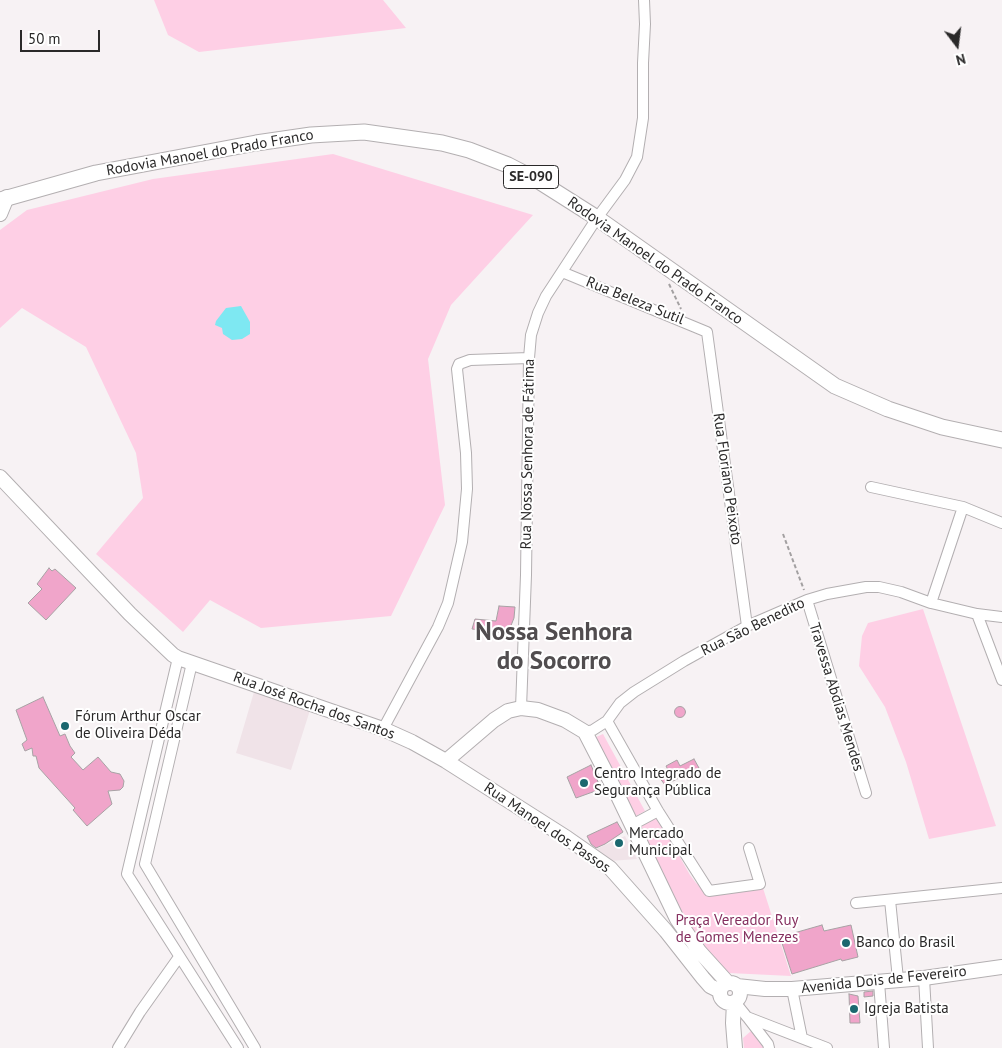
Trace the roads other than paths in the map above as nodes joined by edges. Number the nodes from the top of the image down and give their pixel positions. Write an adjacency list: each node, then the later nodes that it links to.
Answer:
1 (644, 0): 4 (street, Rua Nossa Senhora de Fátima)
2 (4, 199): 3 (street); 4 (main road, Rodovia Manoel do Prado Franco / SE-090)
3 (0, 214)
4 (597, 218): 5 (street, Rua Nossa Senhora de Fátima); 8 (main road, Rodovia Manoel do Prado Franco / SE-090)
5 (562, 272): 6 (street, Rua Beleza Sutil); 7 (street, Rua Nossa Senhora de Fátima)
6 (707, 332): 17 (street, Rua Floriano Peixoto)
7 (530, 358): 21 (street, Rua Nossa Senhora de Fátima); 23 (street)
8 (1002, 440)
9 (0, 477): 18 (street)
10 (871, 487): 11 (street)
11 (963, 507): 12 (street); 14 (street)
12 (1002, 523)
13 (807, 600): 14 (street, Rua São Benedito); 17 (street, Rua São Benedito); 26 (street, Travessa Abdias Mendes)
14 (930, 603): 15 (street, Rua São Benedito)
15 (977, 614): 16 (street, Rua São Benedito); 20 (street)
16 (1002, 617)
17 (747, 626): 22 (street, Rua São Benedito)
18 (178, 658): 19 (street, Rua José Rocha dos Santos); 33 (street)
19 (192, 662): 23 (street, Rua José Rocha dos Santos); 44 (street)
20 (1002, 680)
21 (521, 708): 24 (street); 25 (street)
22 (607, 722): 24 (street, Rua São Benedito); 27 (street)
23 (383, 729): 25 (street, Rua José Rocha dos Santos)
24 (585, 732): 28 (street)
25 (446, 761): 39 (street, Rua Manoel dos Passos)
26 (866, 793)
27 (658, 811): 28 (street); 29 (street)
28 (632, 825): 39 (street)
29 (749, 848)
30 (1002, 888): 31 (street)
31 (890, 900): 32 (street); 36 (street)
32 (856, 903)
33 (179, 956): 42 (street); 43 (street)
34 (1002, 967): 35 (street, Avenida Dois de Fevereiro)
35 (924, 978): 36 (street, Avenida Dois de Fevereiro); 49 (street)
36 (898, 979): 37 (street, Avenida Dois de Fevereiro)
37 (879, 982): 38 (street, Avenida Dois de Fevereiro); 48 (street)
38 (792, 989): 39 (street, Avenida Dois de Fevereiro); 41 (street)
39 (731, 994): 40 (street); 45 (street)
40 (747, 1017): 41 (street); 46 (street)
41 (802, 1038): 47 (street)
42 (118, 1048)
43 (238, 1048)
44 (255, 1048)
45 (735, 1048)
46 (769, 1048)
47 (827, 1048)
48 (884, 1048)
49 (928, 1048)

